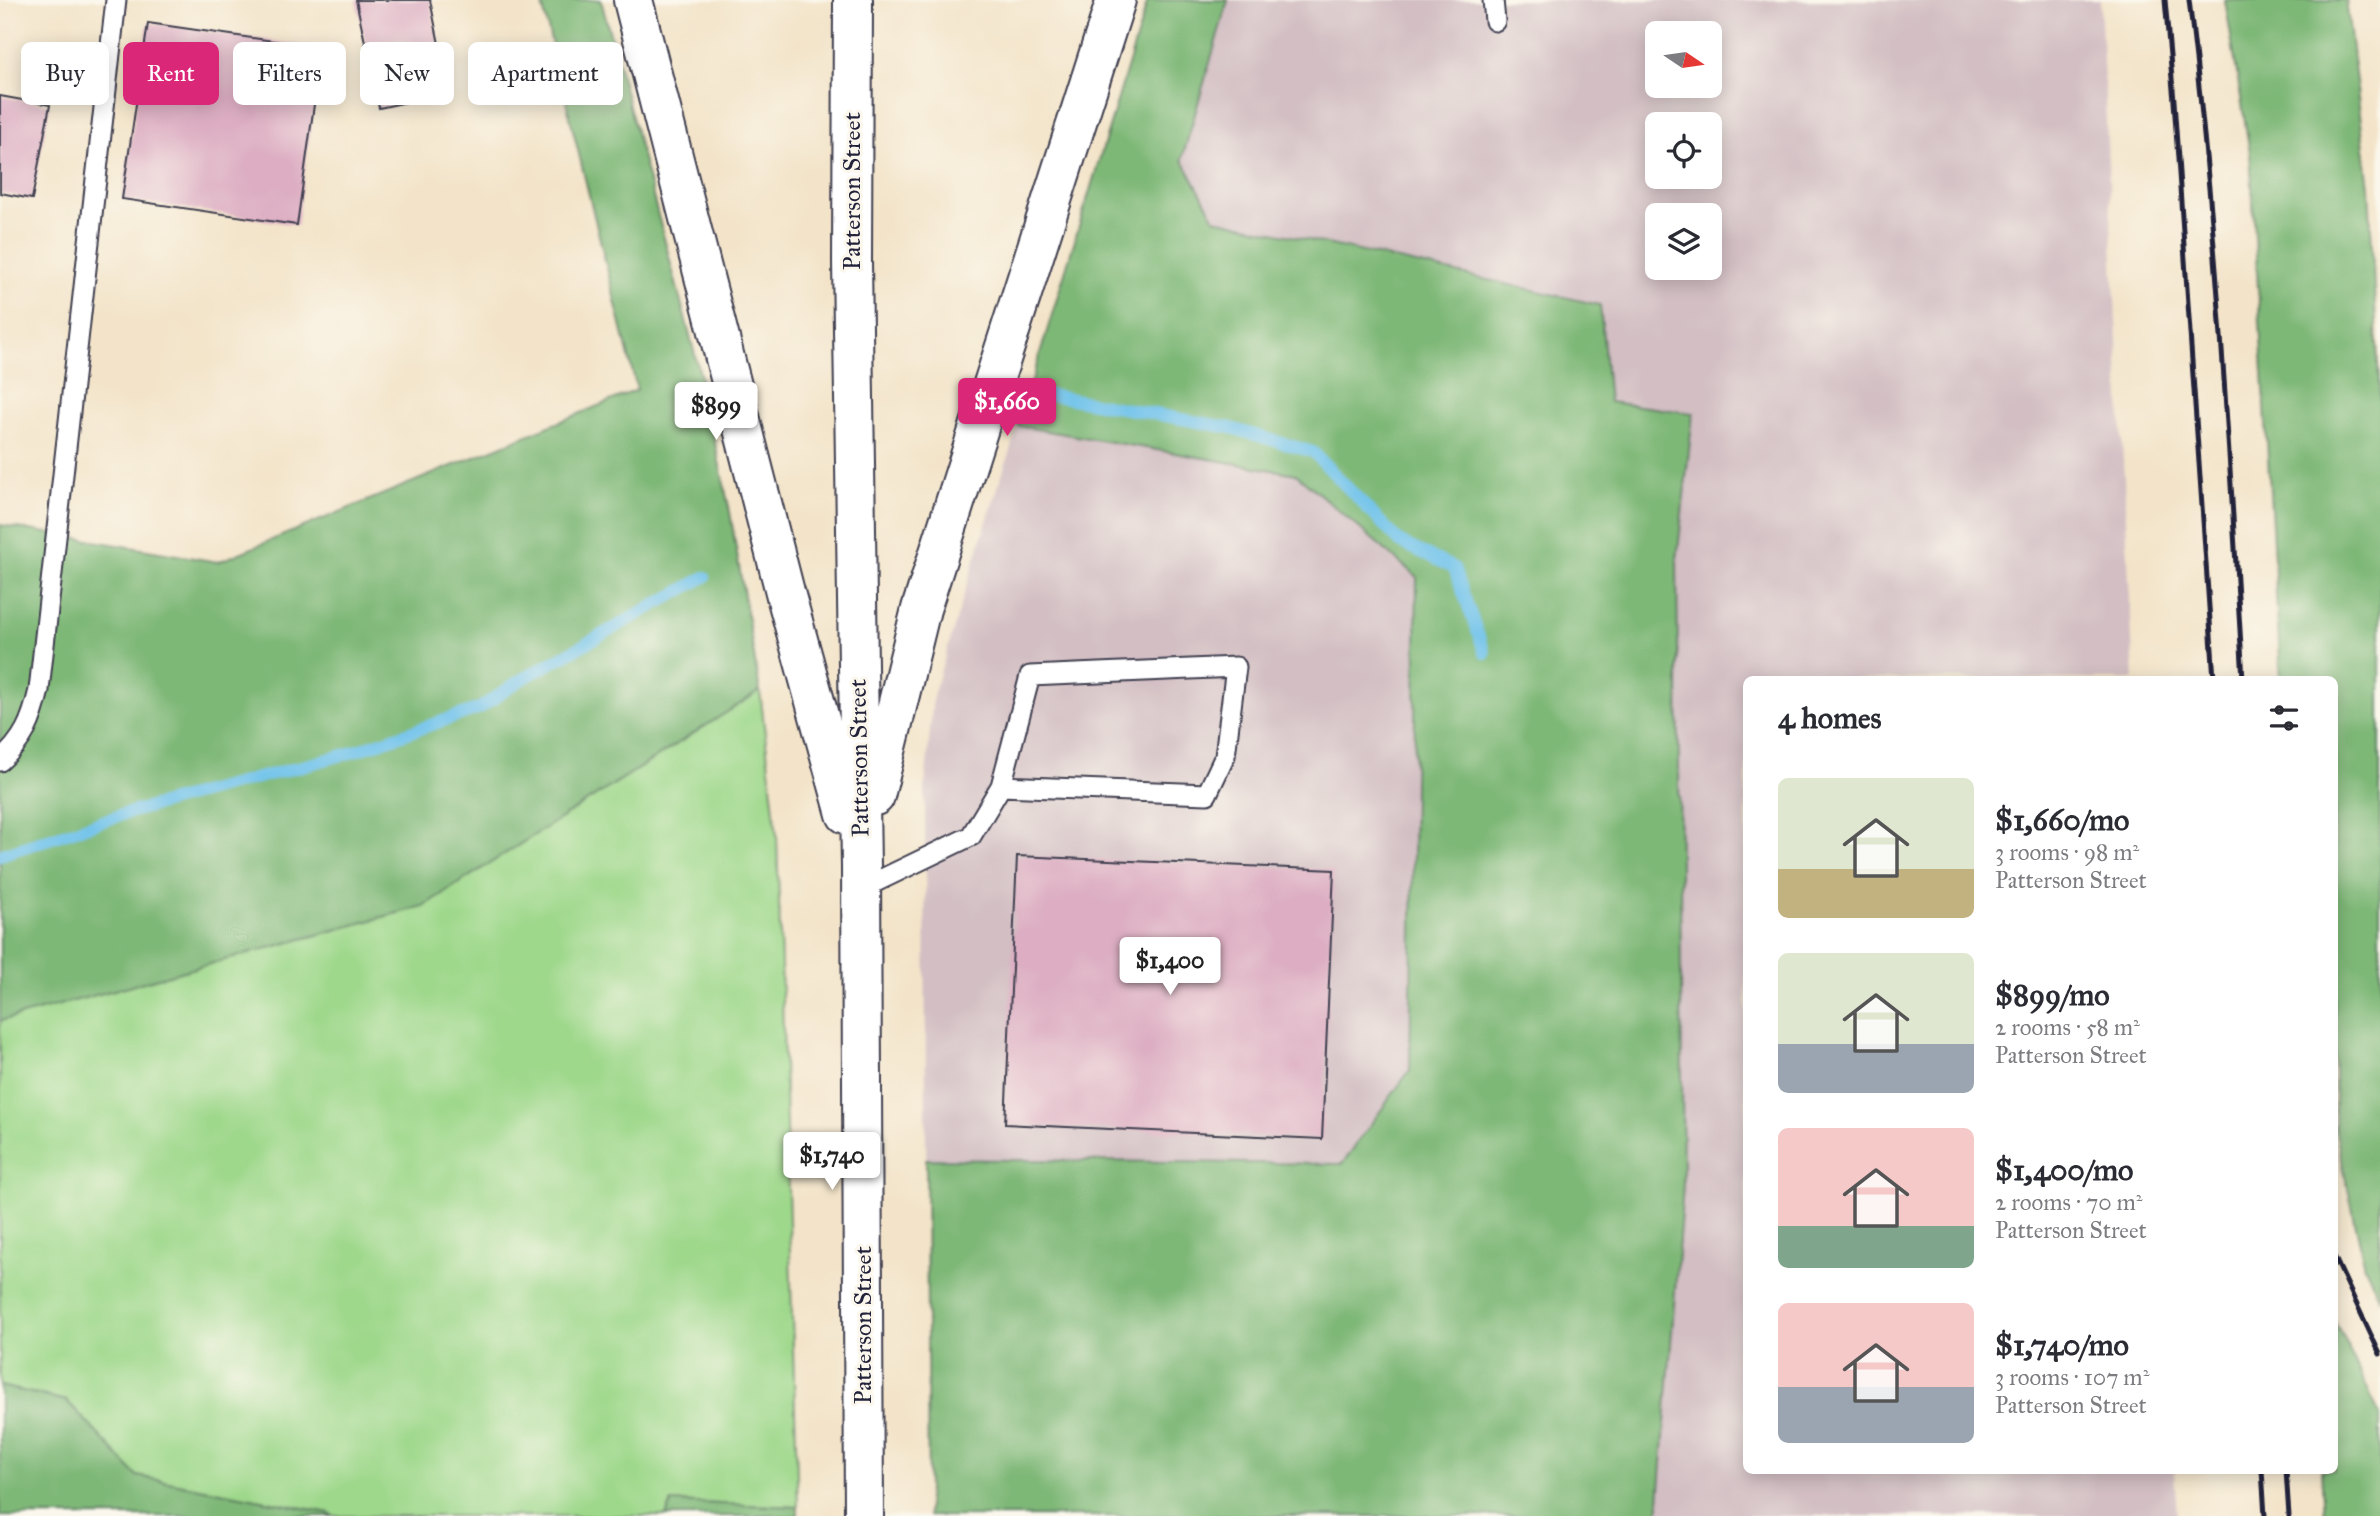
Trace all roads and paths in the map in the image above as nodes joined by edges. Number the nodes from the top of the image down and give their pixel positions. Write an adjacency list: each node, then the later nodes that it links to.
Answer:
1 (116, 0): 7 (lane)
2 (633, 0): 9 (main road)
3 (853, 0): 9 (main road, Patterson Street)
4 (1116, 0): 9 (main road)
5 (1493, 0): 6 (lane)
6 (1495, 21)
7 (0, 761)
8 (1002, 786): 8 (lane); 9 (lane)
9 (861, 878): 10 (main road, Patterson Street)
10 (863, 1516)

